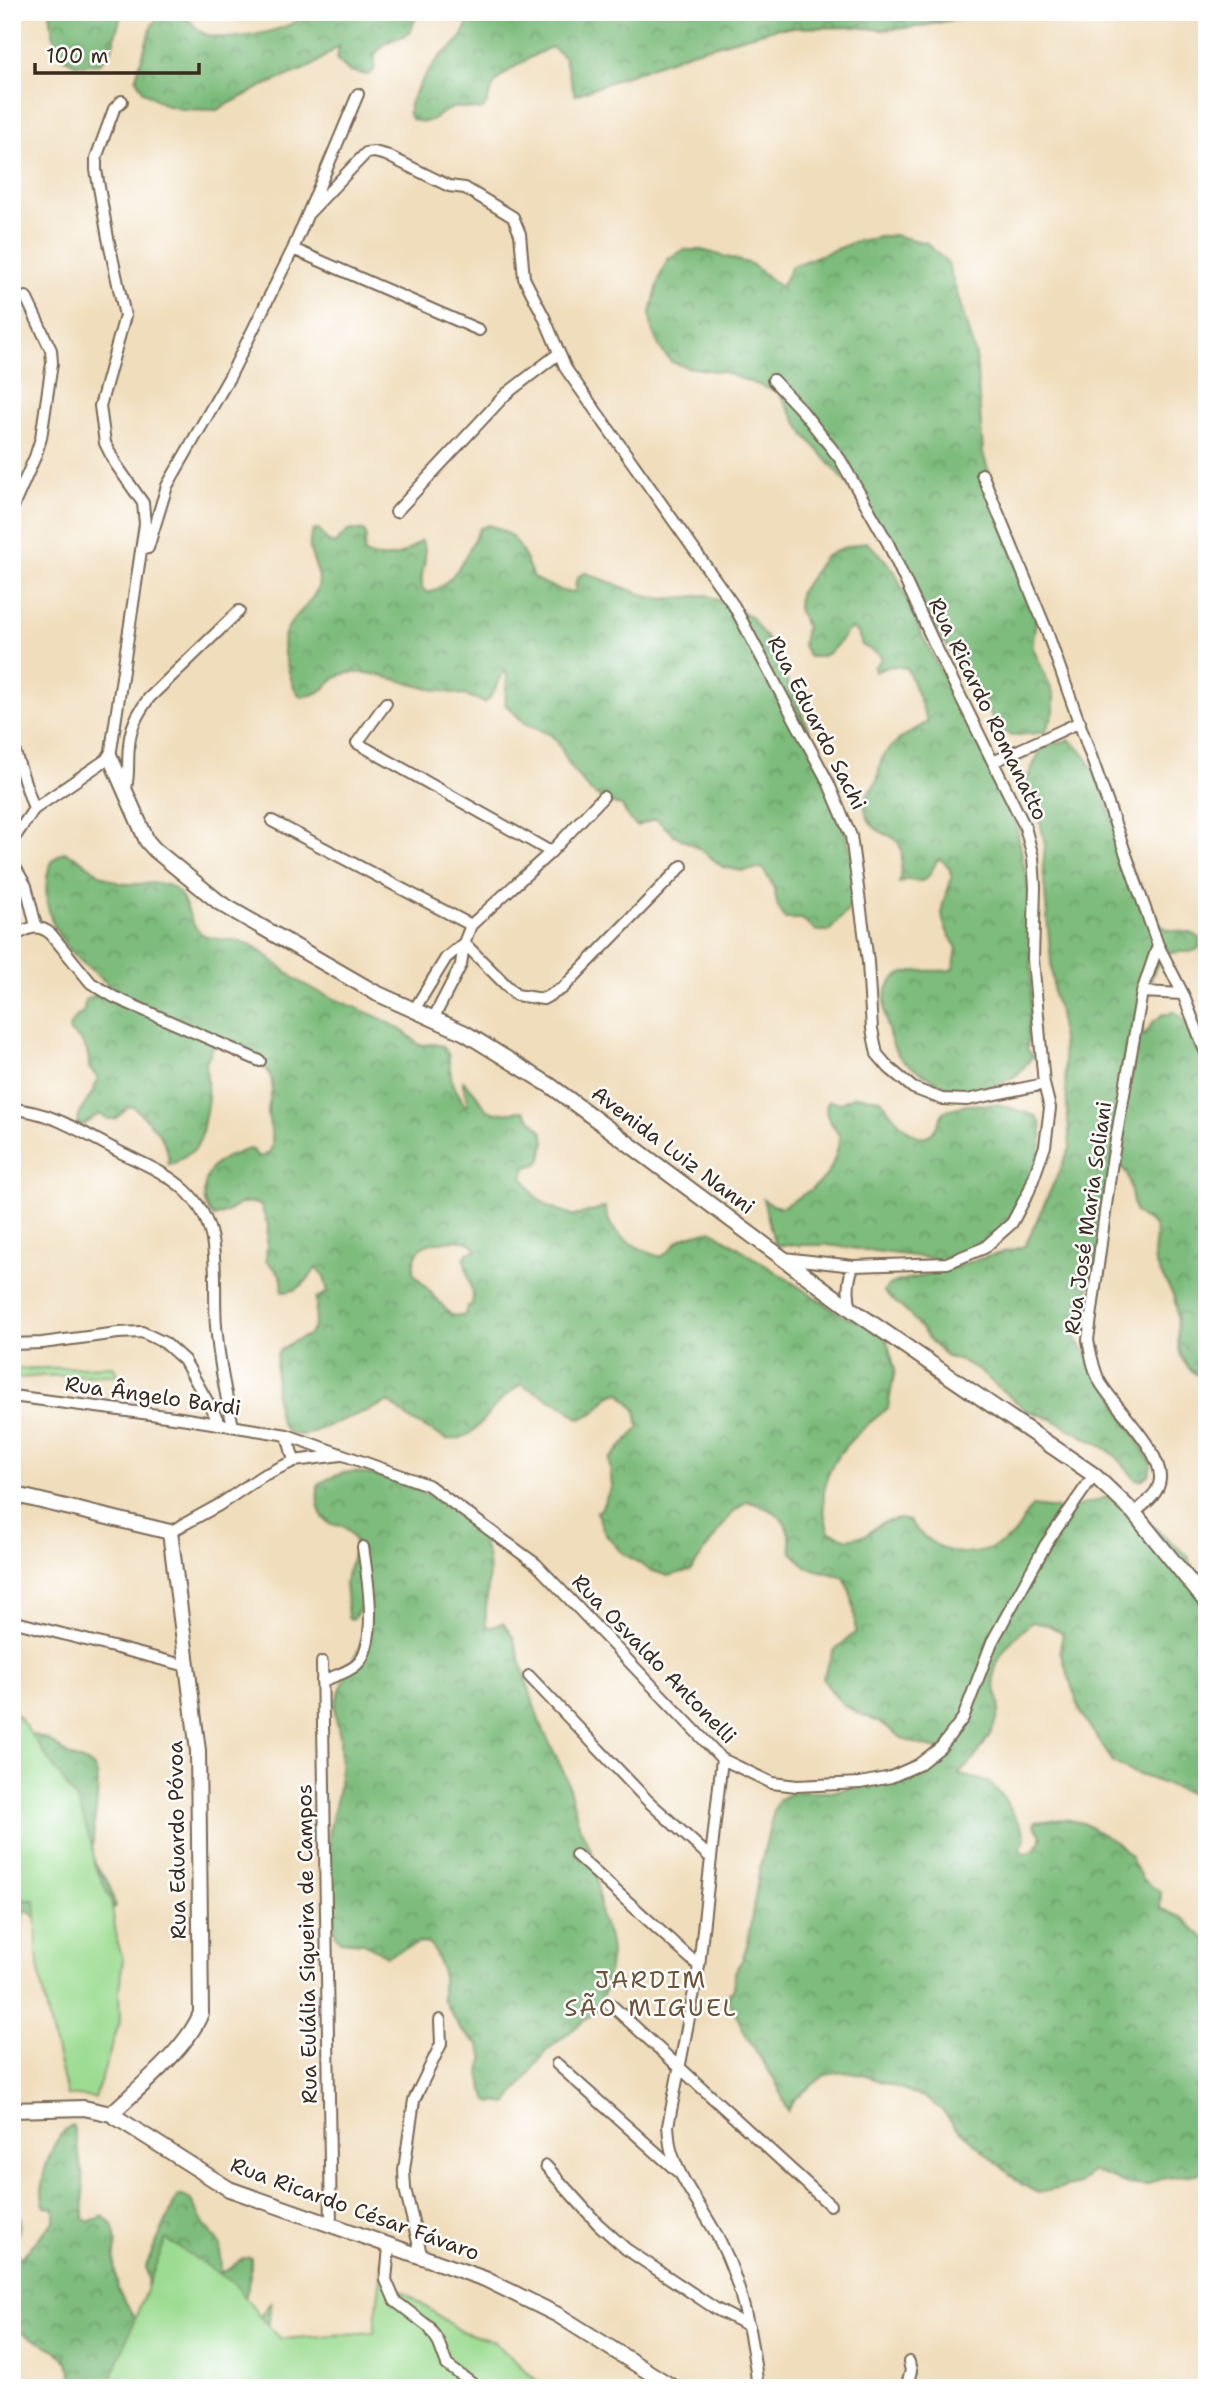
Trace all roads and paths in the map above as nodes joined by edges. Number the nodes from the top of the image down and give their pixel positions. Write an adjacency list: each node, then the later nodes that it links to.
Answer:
1 (358, 94): 3 (street)
2 (122, 101): 12 (street)
3 (307, 215): 4 (street); 7 (street, Rua Eduardo Sachi)
4 (293, 249): 6 (street); 12 (street)
5 (26, 297): 10 (street)
6 (479, 330)
7 (558, 354): 11 (street); 38 (street, Rua Eduardo Sachi)
8 (773, 380): 18 (street, Rua Ricardo Romanatto)
9 (982, 474): 15 (street)
10 (12, 509)
11 (397, 512)
12 (140, 560): 17 (street)
13 (239, 611): 19 (street)
14 (386, 703): 24 (street)
15 (1080, 722): 18 (street); 31 (street)
16 (12, 744): 21 (street)
17 (110, 757): 19 (street, Avenida Luiz Nanni); 21 (street)
18 (993, 762): 38 (street, Rua Ricardo Romanatto)
19 (124, 793): 34 (street, Avenida Luiz Nanni)
20 (603, 797): 24 (street)
21 (34, 809): 23 (street)
22 (272, 821): 27 (street)
23 (12, 841)
24 (551, 852): 27 (street)
25 (12, 862): 28 (street)
26 (682, 866): 30 (street)
27 (471, 925): 30 (street)
28 (36, 926): 29 (street); 37 (street)
29 (12, 937)
30 (464, 943): 34 (street); 35 (street)
31 (1158, 945): 32 (street, Rua José Maria Soliani); 33 (street)
32 (1142, 992): 33 (street); 54 (street, Rua José Maria Soliani)
33 (1183, 994): 36 (street)
34 (414, 1010): 35 (street, Avenida Luiz Nanni)
35 (433, 1019): 40 (street, Avenida Luiz Nanni)
36 (1207, 1056)
37 (260, 1061)
38 (1044, 1084): 42 (street, Rua Ricardo Romanatto)
39 (12, 1109): 48 (street)
40 (781, 1258): 41 (street, Rua Ricardo Romanatto); 43 (street, Avenida Luiz Nanni)
41 (829, 1263): 42 (street, Rua Ricardo Romanatto); 43 (street)
42 (853, 1266): 44 (street)
43 (819, 1285): 44 (street, Avenida Luiz Nanni)
44 (850, 1309): 52 (street, Avenida Luiz Nanni)
45 (12, 1344): 47 (street)
46 (12, 1396): 47 (street, Rua Ângelo Bardi)
47 (220, 1423): 48 (street, Rua Ângelo Bardi)
48 (233, 1426): 49 (street, Rua Ângelo Bardi)
49 (287, 1436): 50 (street, Rua Ângelo Bardi); 51 (street)
50 (344, 1455): 51 (street); 63 (street, Rua Osvaldo Antonelli)
51 (294, 1461): 55 (street)
52 (1094, 1475): 54 (street, Avenida Luiz Nanni); 63 (street, Rua Osvaldo Antonelli)
53 (12, 1494): 55 (street)
54 (1134, 1513): 57 (street, Avenida Luiz Nanni)
55 (170, 1532): 60 (street, Rua Eduardo Póvoa)
56 (362, 1547): 62 (street)
57 (1207, 1603)
58 (12, 1621): 60 (street)
59 (322, 1662): 62 (street, Rua Eulália Siqueira de Campos)
60 (187, 1666): 72 (street, Rua Eduardo Póvoa)
61 (528, 1675): 65 (street)
62 (322, 1681): 76 (street, Rua Eulália Siqueira de Campos)
63 (722, 1759): 65 (street)
64 (576, 1855): 66 (street)
65 (711, 1858): 66 (street)
66 (699, 1966): 70 (street)
67 (609, 2003): 70 (street)
68 (440, 2020): 78 (street)
69 (557, 2064): 74 (street)
70 (680, 2068): 74 (street); 75 (street)
71 (12, 2110): 72 (street, Rua Ricardo César Fávaro)
72 (111, 2114): 76 (street, Rua Ricardo César Fávaro)
73 (546, 2166): 79 (street)
74 (682, 2175): 79 (street)
75 (830, 2205)
76 (331, 2224): 77 (street, Rua Ricardo César Fávaro)
77 (388, 2247): 78 (street, Rua Ricardo César Fávaro); 81 (street)
78 (422, 2258): 82 (street, Rua Ricardo César Fávaro)
79 (749, 2326): 83 (street)
80 (909, 2362): 84 (street)
81 (478, 2388)
82 (674, 2388)
83 (758, 2388)
84 (906, 2388)

